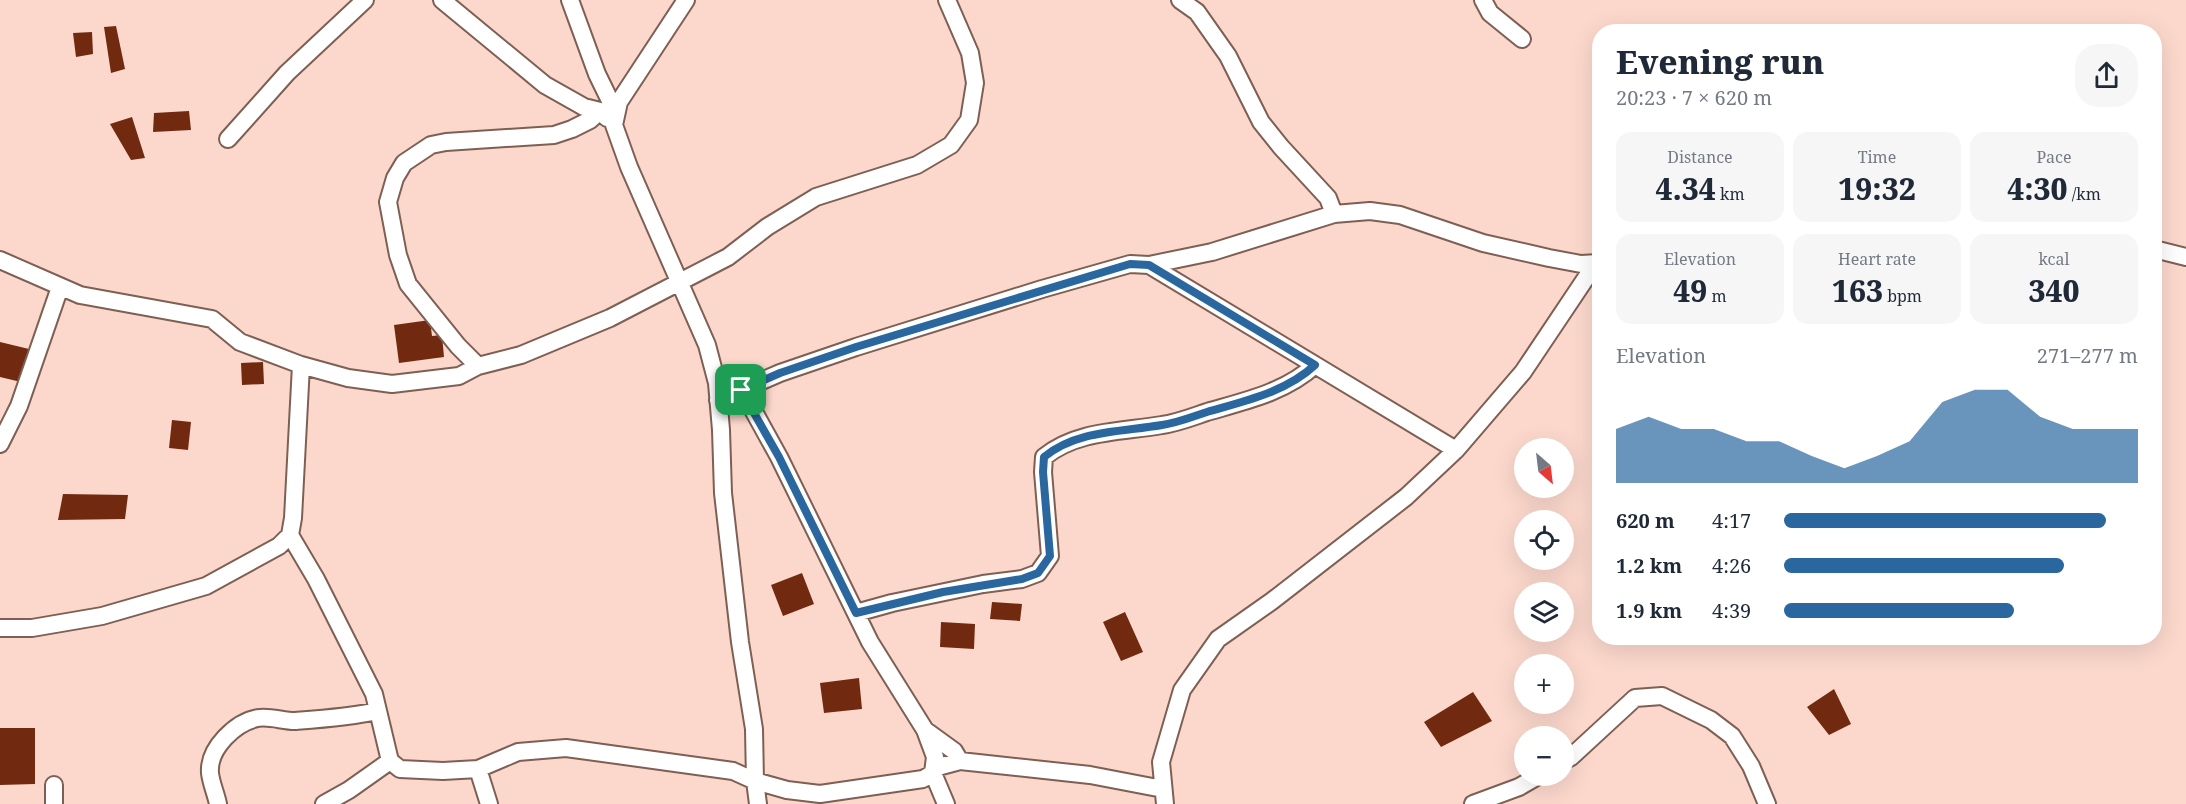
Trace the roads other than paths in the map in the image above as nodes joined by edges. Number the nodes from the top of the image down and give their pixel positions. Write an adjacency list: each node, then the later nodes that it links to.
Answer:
1 (365, 0): 10 (street)
2 (442, 0): 9 (street)
3 (570, 0): 9 (street)
4 (686, 0): 9 (street)
5 (947, 0): 18 (street)
6 (1180, 0): 11 (street)
7 (1483, 0): 8 (street)
8 (1522, 39)
9 (610, 116): 18 (street); 22 (street)
10 (228, 139)
11 (1334, 214): 15 (street); 16 (street)
12 (2162, 251): 13 (street)
13 (2186, 256)
14 (0, 260): 19 (street)
15 (1592, 263)
16 (1149, 265): 21 (street); 23 (street)
17 (1592, 272): 26 (street)
18 (680, 282): 22 (street); 24 (street)
19 (60, 286): 20 (street); 25 (street)
20 (301, 365): 22 (street); 27 (street)
21 (1315, 365): 26 (street); 28 (street)
22 (478, 366)
23 (741, 390): 24 (street); 28 (street)
24 (718, 400): 37 (street)
25 (0, 444)
26 (1456, 450): 40 (street)
27 (290, 535): 29 (street); 30 (street)
28 (856, 613): 31 (street)
29 (0, 628)
30 (377, 711): 33 (street); 42 (street)
31 (925, 730): 34 (street); 36 (street)
32 (1574, 754): 48 (street)
33 (390, 761): 35 (street); 43 (street)
34 (960, 761): 36 (street); 40 (street)
35 (478, 769): 37 (street); 44 (street)
36 (933, 770): 37 (street); 46 (street)
37 (755, 781): 45 (street)
38 (54, 785): 41 (street)
39 (1521, 786): 47 (street)
40 (1164, 796)
41 (54, 804)
42 (218, 804)
43 (324, 804)
44 (489, 804)
45 (758, 804)
46 (946, 804)
47 (1473, 804)
48 (1767, 804)

